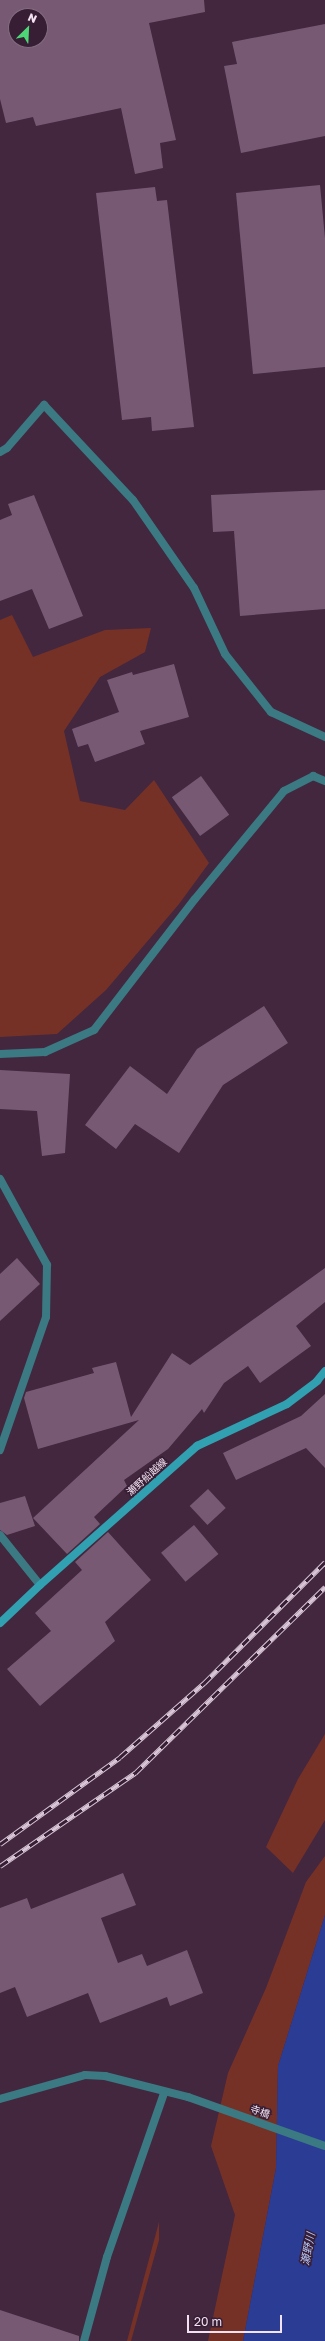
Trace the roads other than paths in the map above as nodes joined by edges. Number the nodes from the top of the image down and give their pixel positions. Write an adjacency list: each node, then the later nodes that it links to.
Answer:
1 (0, 452): 2 (street)
2 (325, 737)
3 (325, 781): 4 (street)
4 (0, 1054)
5 (0, 1179): 7 (street)
6 (325, 1371): 9 (main road, 瀬野船越線)
7 (0, 1450)
8 (0, 1535): 9 (street)
9 (40, 1585): 10 (main road, 瀬野船越線)
10 (0, 1624)
11 (164, 2092): 12 (street, 寺橋); 13 (street, 寺橋); 14 (street)
12 (0, 2099)
13 (325, 2146)
14 (84, 2341)

